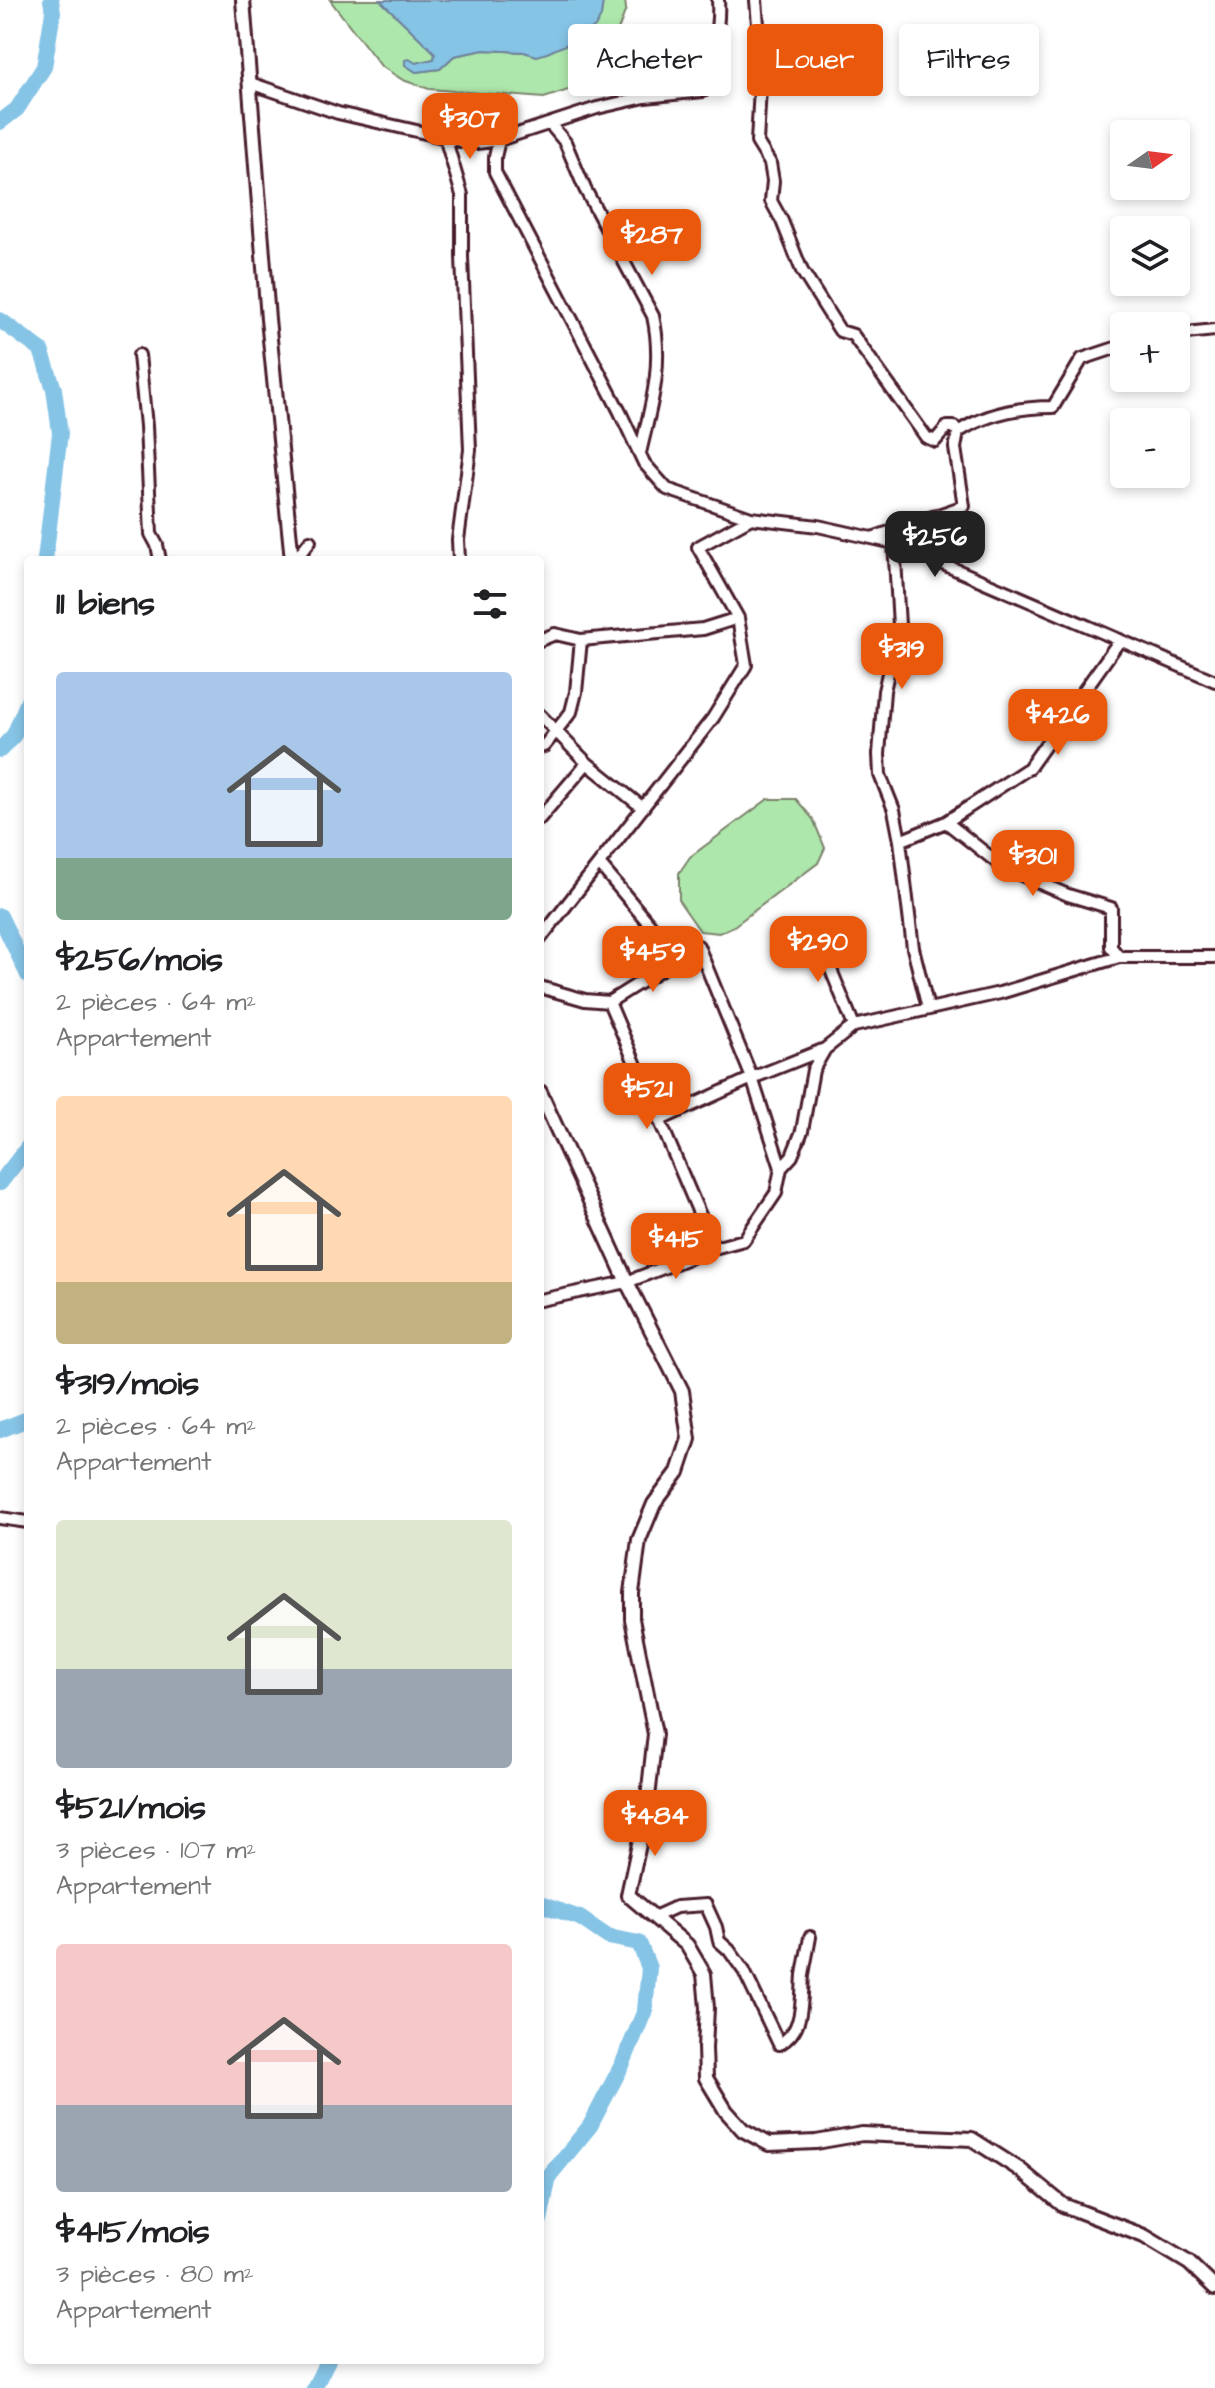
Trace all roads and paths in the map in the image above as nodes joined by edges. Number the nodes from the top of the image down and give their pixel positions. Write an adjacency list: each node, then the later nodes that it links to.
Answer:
1 (243, 0): 4 (street)
2 (718, 0): 5 (street)
3 (756, 0): 12 (street)
4 (250, 83): 6 (street); 19 (street)
5 (550, 124): 7 (street); 13 (street)
6 (445, 137): 7 (street); 21 (street)
7 (499, 140): 13 (street)
8 (1215, 330): 9 (street)
9 (1190, 333)
10 (1110, 350): 12 (street)
11 (139, 355): 18 (street)
12 (958, 432): 15 (street)
13 (640, 453): 14 (street)
14 (751, 518): 15 (street); 22 (street)
15 (871, 539): 17 (street)
16 (310, 541): 20 (street)
17 (894, 543): 25 (street); 34 (street)
18 (159, 556)
19 (293, 556)
20 (297, 556)
21 (459, 556)
22 (738, 618): 24 (street); 31 (street)
23 (544, 638): 24 (street)
24 (581, 640): 28 (street)
25 (1120, 640): 26 (street); 33 (street)
26 (1215, 681)
27 (544, 719): 28 (street)
28 (556, 731): 29 (street); 30 (street)
29 (544, 746)
30 (587, 763): 31 (street); 32 (street)
31 (643, 808): 35 (street)
32 (544, 813)
33 (946, 822): 34 (street); 39 (street)
34 (900, 841): 43 (street)
35 (600, 865): 37 (street); 38 (street)
36 (817, 928): 44 (street)
37 (544, 934)
38 (677, 957): 42 (street); 46 (street)
39 (1119, 957): 40 (street); 43 (street)
40 (1215, 957)
41 (544, 988): 42 (street)
42 (609, 1002): 48 (street)
43 (928, 1008): 44 (street)
44 (854, 1026): 45 (street)
45 (825, 1049): 46 (street); 49 (street)
46 (752, 1078): 48 (street); 49 (street)
47 (544, 1101): 51 (street)
48 (660, 1120): 50 (street)
49 (781, 1168): 50 (street)
50 (714, 1248): 51 (street)
51 (627, 1282): 52 (street); 55 (street)
52 (544, 1299)
53 (0, 1518): 54 (street)
54 (24, 1521)
55 (654, 1917): 56 (street); 57 (street)
56 (810, 1937)
57 (1215, 2288)

